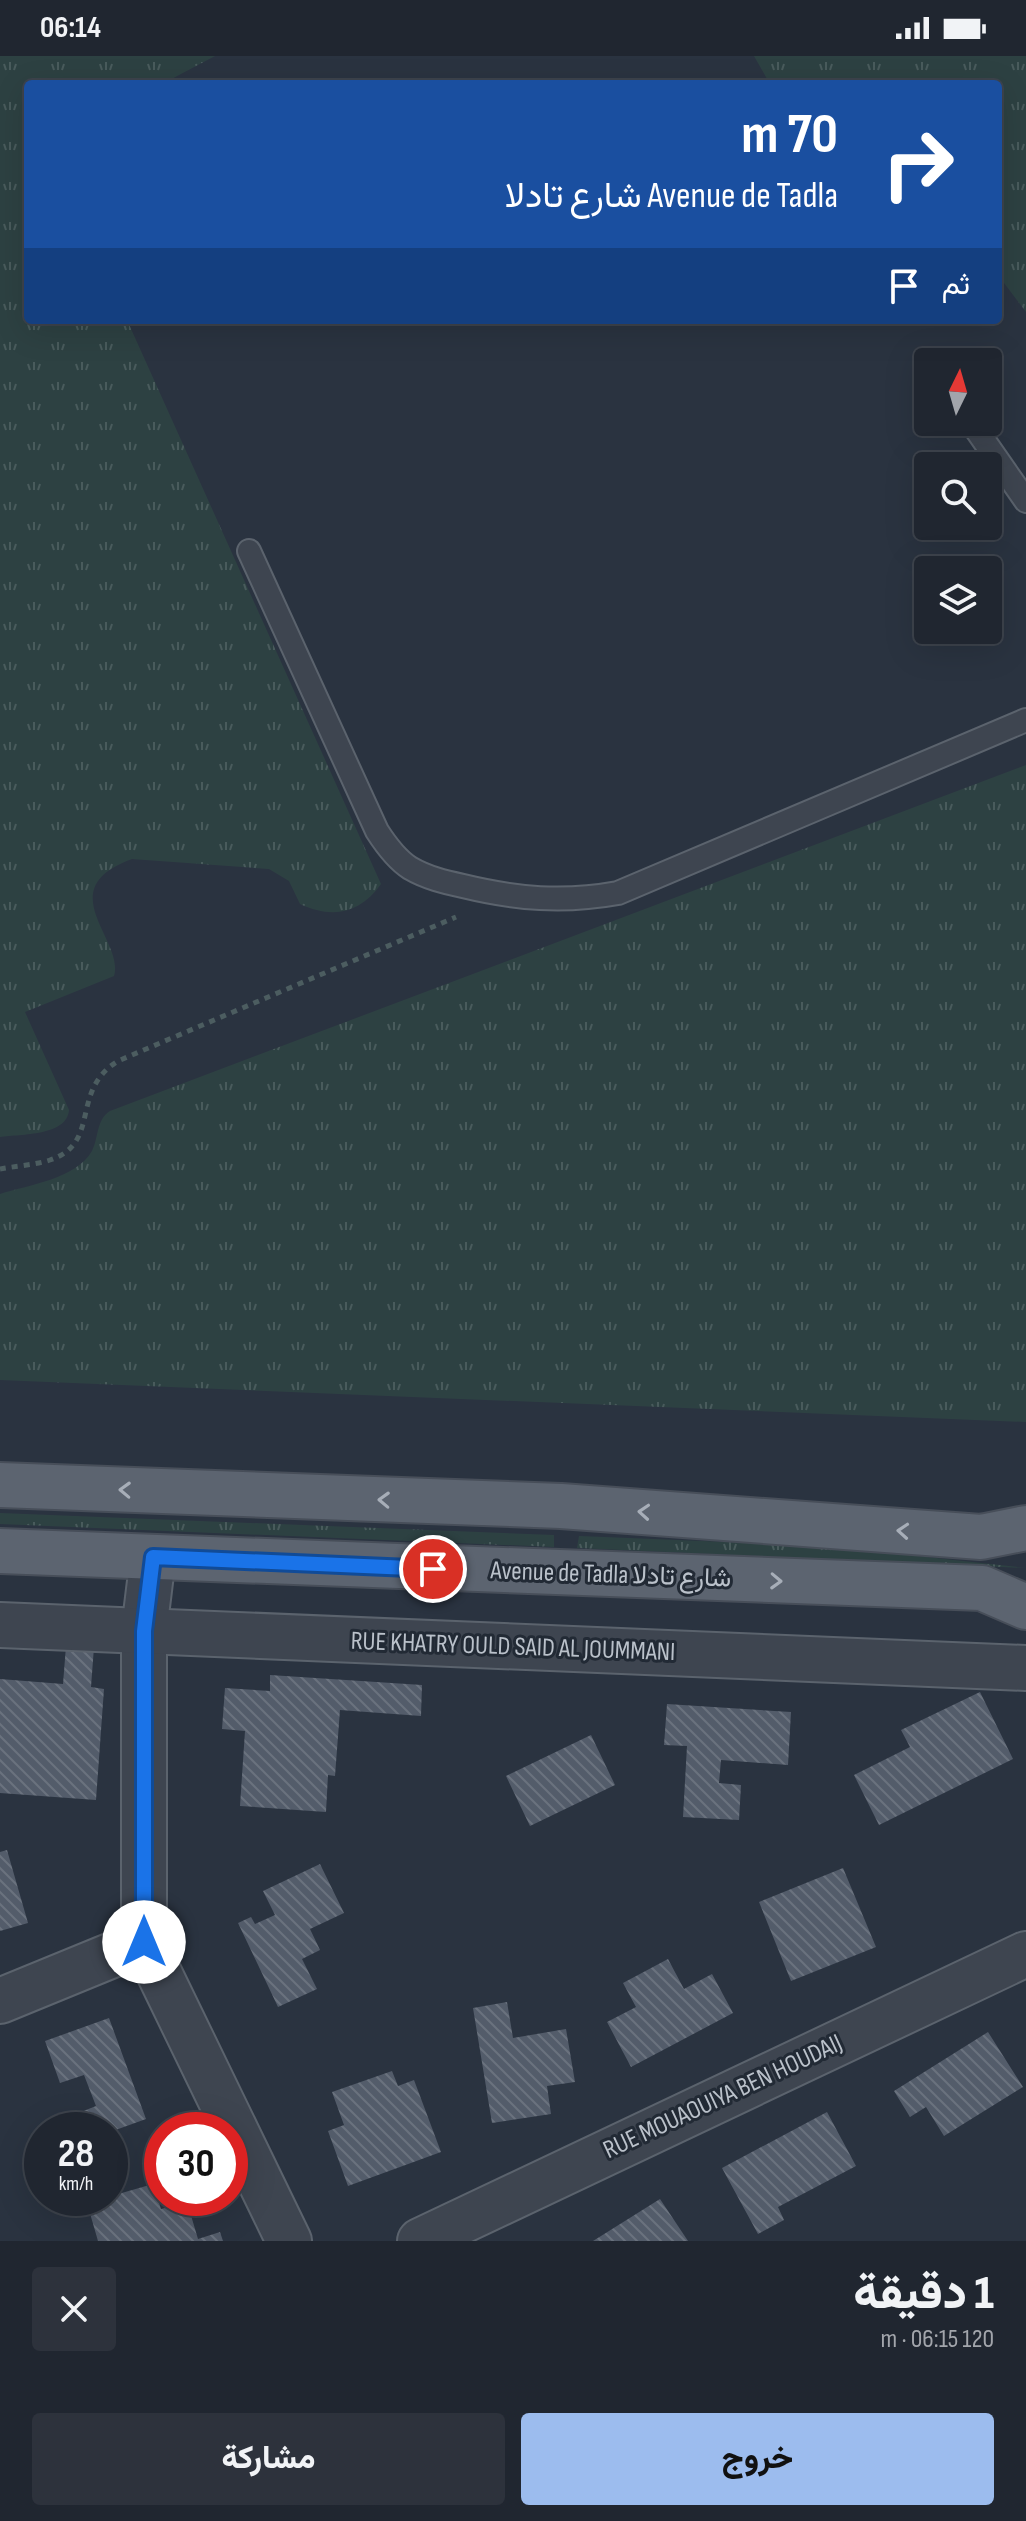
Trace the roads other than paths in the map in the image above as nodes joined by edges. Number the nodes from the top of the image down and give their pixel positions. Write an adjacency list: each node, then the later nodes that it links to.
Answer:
1 (981, 436): 2 (lane)
2 (1026, 501)
3 (249, 551): 4 (lane)
4 (1026, 720)
5 (0, 1485): 6 (main road, one-way to 5)
6 (1026, 1528)
7 (0, 1551): 8 (main road, Avenue de Tadla شارع تادلا)
8 (153, 1557): 9 (main road, Avenue de Tadla شارع تادلا, one-way to 9); 11 (street)
9 (1026, 1607)
10 (0, 1625): 11 (street, RUE KHATRY OULD SAID AL JOUMMANI)
11 (144, 1631): 12 (street, RUE KHATRY OULD SAID AL JOUMMANI); 13 (street)
12 (1026, 1668)
13 (144, 1942): 15 (street); 16 (street)
14 (1026, 1954): 17 (street, RUE MOUAOUIYA BEN HOUDAIJ)
15 (0, 2001)
16 (289, 2241)
17 (420, 2241)

